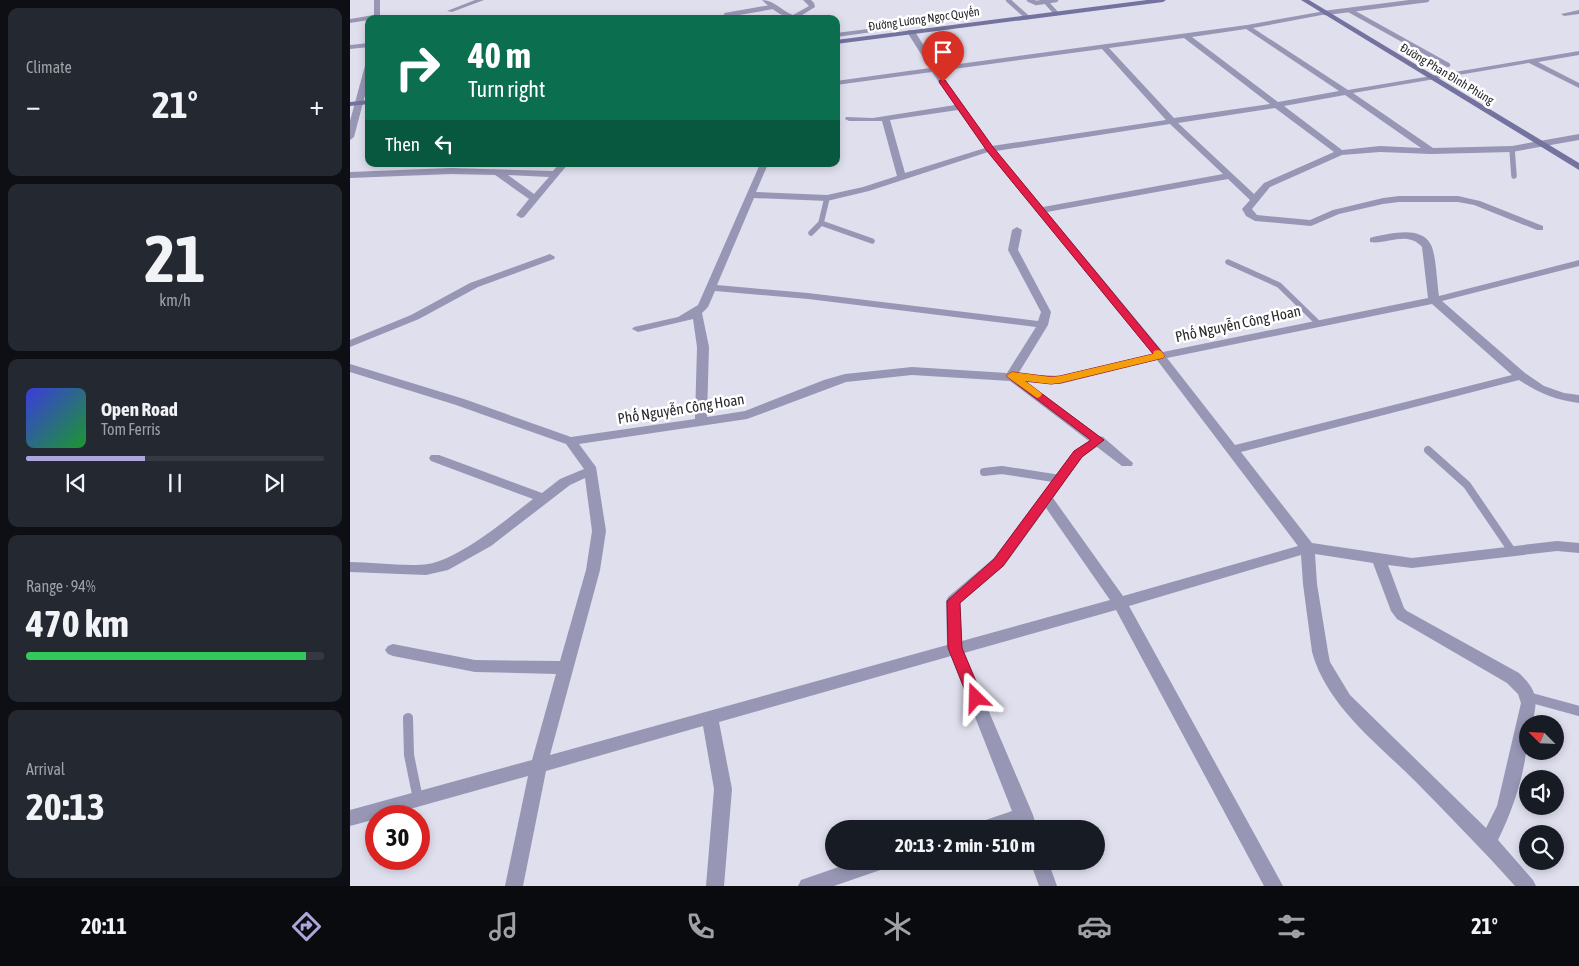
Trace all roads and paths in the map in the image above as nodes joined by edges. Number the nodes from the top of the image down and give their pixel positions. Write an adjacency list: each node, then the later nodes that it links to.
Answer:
1 (377, 0): 20 (street)
2 (450, 0): 15 (street)
3 (481, 0): 15 (street)
4 (764, 0): 13 (street)
5 (806, 0): 24 (street)
6 (1008, 0): 25 (lane)
7 (1029, 0): 12 (lane)
8 (1056, 0): 12 (lane)
9 (1163, 0): 17 (street, Đường Lương Ngọc Quyến)
10 (1304, 0): 18 (street, Đường Phan Đình Phùng)
11 (1427, 0): 14 (lane)
12 (1046, 2): 17 (lane)
13 (772, 7): 22 (lane); 23 (street)
14 (1349, 10): 18 (lane); 41 (lane)
15 (450, 11): 21 (street)
16 (1579, 12): 19 (street)
17 (1056, 13): 25 (street, Đường Lương Ngọc Quyến)
18 (1326, 13): 29 (street); 43 (street, Đường Phan Đình Phùng)
19 (1564, 14)
20 (377, 15)
21 (450, 15)
22 (726, 15)
23 (788, 15)
24 (800, 15)
25 (1026, 17): 30 (street, Đường Lương Ngọc Quyến)
26 (365, 19): 27 (street)
27 (350, 21)
28 (900, 27): 31 (street)
29 (1247, 27): 32 (street); 47 (street)
30 (911, 32): 33 (street, Đường Lương Ngọc Quyến); 42 (street)
31 (840, 34)
32 (1185, 35): 36 (street); 49 (street)
33 (840, 41)
34 (365, 45): 35 (street)
35 (350, 46)
36 (1103, 46): 42 (street); 53 (street)
37 (1579, 53): 38 (street)
38 (1566, 55): 39 (street); 40 (street)
39 (1532, 61): 43 (street); 46 (street)
40 (1579, 62)
41 (1448, 65)
42 (934, 69): 45 (street); 50 (street)
43 (1429, 77): 47 (street); 56 (street, Đường Phan Đình Phùng)
44 (365, 80): 48 (street)
45 (840, 82)
46 (1579, 86)
47 (1346, 92): 49 (street); 59 (street)
48 (360, 99): 54 (street)
49 (1277, 105): 53 (street); 60 (street)
50 (960, 107): 51 (street); 57 (street)
51 (885, 118): 52 (street); 69 (street)
52 (849, 119)
53 (1172, 121): 57 (street); 67 (street)
54 (350, 138)
55 (1579, 138): 56 (street)
56 (1543, 145): 58 (street); 63 (street, Đường Phan Đình Phùng)
57 (990, 149): 69 (street); 74 (street)
58 (1512, 149): 59 (street); 68 (lane)
59 (1431, 151): 60 (street)
60 (1340, 153): 73 (street)
61 (562, 167): 65 (street)
62 (763, 167): 70 (street)
63 (1579, 167)
64 (497, 172): 65 (street); 66 (street); 72 (street)
65 (556, 174): 72 (street)
66 (350, 175)
67 (1229, 176): 73 (street); 74 (street)
68 (1514, 176)
69 (902, 177): 71 (street)
70 (750, 195): 71 (street); 85 (street)
71 (827, 198): 76 (lane)
72 (535, 199): 75 (street)
73 (1255, 200): 77 (street)
74 (1041, 210): 92 (street)
75 (521, 215)
76 (822, 223): 79 (lane); 81 (lane)
77 (1540, 228)
78 (1017, 230): 89 (street)
79 (811, 233)
80 (1373, 240): 86 (street)
81 (872, 241)
82 (550, 257): 91 (street)
83 (1228, 262): 88 (lane)
84 (1579, 264): 86 (street, Phố Nguyễn Công Hoan)
85 (711, 288): 87 (street); 89 (street)
86 (1434, 300): 88 (street, Phố Nguyễn Công Hoan); 95 (street)
87 (697, 313): 90 (street); 97 (street)
88 (1318, 323): 92 (street, Phố Nguyễn Công Hoan)
89 (1043, 325): 94 (street)
90 (638, 329)
91 (350, 344)
92 (1160, 356): 94 (street, Phố Nguyễn Công Hoan); 100 (street)
93 (350, 368): 99 (street, Phố Nguyễn Công Hoan)
94 (1012, 376): 97 (street, Phố Nguyễn Công Hoan); 98 (street)
95 (1521, 376): 96 (street); 100 (street)
96 (1579, 399)
97 (701, 422): 99 (street, Phố Nguyễn Công Hoan)
98 (1099, 440): 103 (street); 106 (street)
99 (570, 442): 104 (street)
100 (1232, 450): 109 (street)
101 (1428, 450): 111 (lane)
102 (435, 458): 107 (street)
103 (1127, 463)
104 (590, 472): 107 (street); 117 (street)
105 (984, 472): 106 (lane)
106 (1060, 479): 108 (street)
107 (543, 498): 113 (street)
108 (1046, 498): 114 (street); 115 (street)
109 (1308, 548): 112 (street); 114 (street); 126 (street)
110 (1579, 548): 111 (street)
111 (1512, 551): 112 (street)
112 (1378, 558): 118 (street)
113 (350, 568)
114 (1120, 603): 115 (street); 133 (street)
115 (955, 648): 121 (street); 125 (street)
116 (393, 650): 117 (street)
117 (566, 668): 122 (street)
118 (1528, 697): 119 (lane); 126 (street)
119 (1579, 711)
120 (408, 718): 123 (lane)
121 (710, 718): 122 (street); 130 (street)
122 (539, 765): 123 (street); 129 (street)
123 (418, 799): 124 (street)
124 (350, 818)
125 (1025, 820)
126 (1488, 842): 134 (street)
127 (856, 870): 131 (street)
128 (1042, 870): 132 (street)
129 (514, 886)
130 (715, 886)
131 (807, 886)
132 (1048, 886)
133 (1274, 886)
134 (1527, 886)

